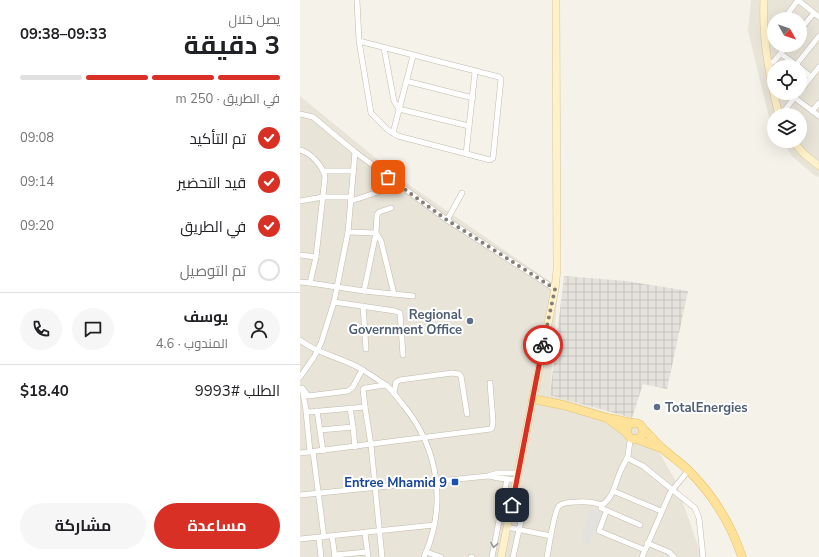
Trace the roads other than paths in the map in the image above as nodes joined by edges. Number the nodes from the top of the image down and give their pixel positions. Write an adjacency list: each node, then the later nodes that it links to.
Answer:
1 (357, 0): 11 (street)
2 (556, 0): 57 (main road)
3 (764, 0): 10 (main road)
4 (798, 0): 5 (street); 6 (street)
5 (789, 12)
6 (814, 13): 7 (street); 8 (street)
7 (819, 17)
8 (807, 22)
9 (819, 36): 18 (street)
10 (765, 39): 15 (main road)
11 (358, 41): 12 (street); 35 (street)
12 (384, 48): 14 (street); 30 (street)
13 (781, 54): 16 (street); 17 (street)
14 (413, 56): 20 (street); 23 (street)
15 (769, 60)
16 (775, 60)
17 (789, 60)
18 (803, 60)
19 (819, 67): 22 (street)
20 (476, 72): 25 (street); 39 (street)
21 (807, 74): 22 (street)
22 (811, 77): 24 (street)
23 (406, 81): 25 (street); 30 (street)
24 (807, 82)
25 (472, 98): 34 (street)
26 (793, 100): 29 (street)
27 (803, 100): 31 (street)
28 (819, 102): 31 (street)
29 (786, 108)
30 (399, 109): 34 (street); 35 (street)
31 (812, 111): 33 (street)
32 (300, 114): 38 (street)
33 (819, 116)
34 (469, 126): 39 (street)
35 (393, 133): 39 (street)
36 (799, 148): 40 (main road)
37 (300, 150): 42 (street)
38 (355, 152): 41 (street); 43 (street)
39 (466, 154)
40 (819, 166)
41 (354, 171): 42 (street); 46 (street)
42 (324, 172): 45 (street)
43 (399, 186): 46 (street); 49 (street)
44 (462, 194): 49 (street)
45 (323, 198): 46 (street); 47 (street); 53 (street)
46 (351, 199): 50 (street)
47 (300, 201)
48 (391, 208): 51 (street)
49 (447, 220): 57 (street)
50 (348, 232): 51 (street); 56 (street)
51 (376, 233): 58 (street); 59 (street)
52 (300, 255): 53 (street)
53 (316, 257): 55 (street)
54 (300, 282): 55 (street)
55 (310, 284): 56 (street)
56 (336, 287): 58 (street); 61 (street)
57 (555, 289): 75 (main road)
58 (364, 291): 59 (street)
59 (394, 294): 60 (street)
60 (413, 296)
61 (334, 302): 62 (street); 65 (street)
62 (363, 306): 64 (street); 66 (street)
63 (300, 340): 65 (street)
64 (366, 349)
65 (317, 350): 67 (street); 68 (street)
66 (403, 355)
67 (362, 370): 70 (street); 73 (street)
68 (300, 377)
69 (490, 383): 87 (street)
70 (386, 385): 72 (street); 74 (street)
71 (301, 386): 73 (street); 78 (street)
72 (364, 389): 73 (street); 76 (street)
73 (351, 390)
74 (394, 393): 80 (street); 87 (street)
75 (533, 399): 81 (main road); 97 (main road)
76 (365, 407): 77 (street); 88 (street)
77 (350, 408): 79 (street); 83 (street)
78 (306, 411): 79 (street); 92 (street)
79 (317, 411): 85 (street)
80 (467, 414)
81 (607, 418): 82 (main road); 86 (main road)
82 (632, 423): 84 (main road); 86 (main road)
83 (353, 426): 85 (street); 89 (street)
84 (643, 429): 86 (main road); 90 (main road)
85 (320, 430): 91 (street)
86 (632, 437): 90 (main road); 94 (street)
87 (425, 438): 88 (street); 99 (street)
88 (371, 445): 89 (street); 100 (street)
89 (355, 447): 91 (street)
90 (662, 448): 95 (main road)
91 (323, 451): 92 (street)
92 (311, 452): 93 (street); 104 (street)
93 (300, 453)
94 (627, 458): 101 (street); 102 (street)
95 (688, 471): 101 (street); 135 (main road)
96 (488, 476): 97 (street); 98 (street); 99 (street)
97 (518, 476): 98 (street); 103 (main road)
98 (507, 479): 128 (street, one-way to 128)
99 (436, 481): 100 (street); 109 (street)
100 (375, 487): 104 (street); 113 (street)
101 (673, 489): 107 (street); 134 (street)
102 (613, 492): 106 (street); 107 (street)
103 (514, 493): 111 (main road); 112 (street)
104 (318, 494): 105 (street); 117 (street)
105 (300, 496)
106 (602, 505): 108 (street); 116 (street)
107 (661, 511): 119 (street)
108 (606, 512): 110 (street); 120 (street)
109 (434, 525): 113 (street); 122 (street)
110 (640, 525)
111 (507, 527): 112 (street); 129 (main road)
112 (519, 529): 116 (street); 130 (street)
113 (380, 530): 114 (street); 126 (street)
114 (365, 533): 115 (street); 121 (street)
115 (332, 536): 117 (street); 124 (street)
116 (551, 536): 131 (street)
117 (321, 537): 118 (street); 125 (street)
118 (300, 539)
119 (647, 543): 120 (street); 123 (street)
120 (645, 550): 132 (street)
121 (367, 554): 124 (street)
122 (425, 554): 127 (street)
123 (668, 554): 133 (street)
124 (335, 556)
125 (321, 557)
126 (382, 557)
127 (442, 557)
128 (492, 557)
129 (501, 557)
130 (513, 557)
131 (546, 557)
132 (642, 557)
133 (674, 557)
134 (703, 557)
135 (742, 557)

